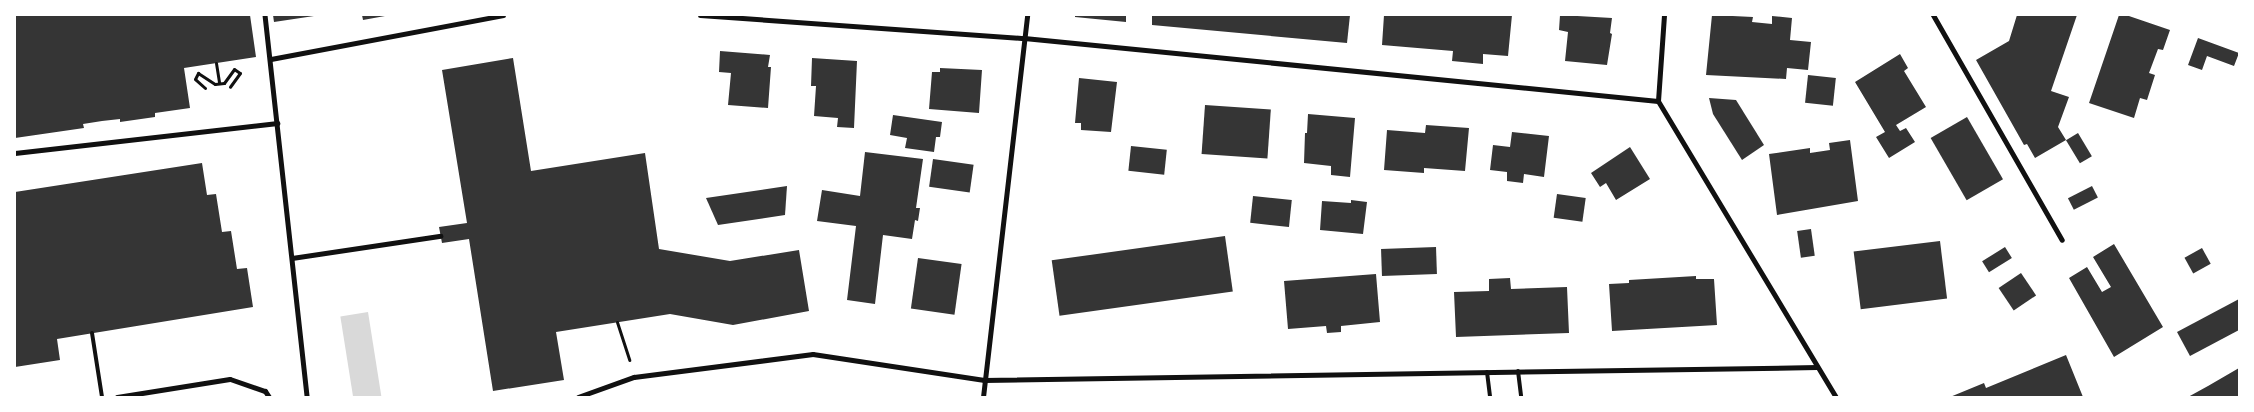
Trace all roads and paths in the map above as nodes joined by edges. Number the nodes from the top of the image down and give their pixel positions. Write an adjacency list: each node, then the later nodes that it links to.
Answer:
1 (265, 15): 8 (street)
2 (503, 15): 8 (street)
3 (700, 15): 7 (street)
4 (1027, 15): 7 (street)
5 (1664, 15): 13 (street)
6 (1932, 15): 17 (street)
7 (1024, 38): 13 (street); 23 (street)
8 (271, 59): 14 (street)
9 (216, 63): 10 (path)
10 (219, 84): 11 (path); 12 (path)
11 (230, 87)
12 (205, 88)
13 (1658, 101): 20 (street)
14 (277, 123): 15 (street); 18 (street)
15 (15, 152)
16 (440, 236): 18 (street)
17 (2062, 240)
18 (292, 258): 27 (street)
19 (92, 333): 24 (lane)
20 (1817, 367): 21 (street); 34 (street)
21 (1518, 371): 22 (street); 31 (lane)
22 (1487, 372): 23 (street); 30 (lane)
23 (984, 380): 28 (street); 29 (street)
24 (102, 397)
25 (117, 397): 26 (street)
26 (269, 397)
27 (307, 397)
28 (578, 397)
29 (983, 397)
30 (1490, 397)
31 (1521, 397)
32 (1719, 397): 33 (path)
33 (1810, 397)
34 (1836, 397)

